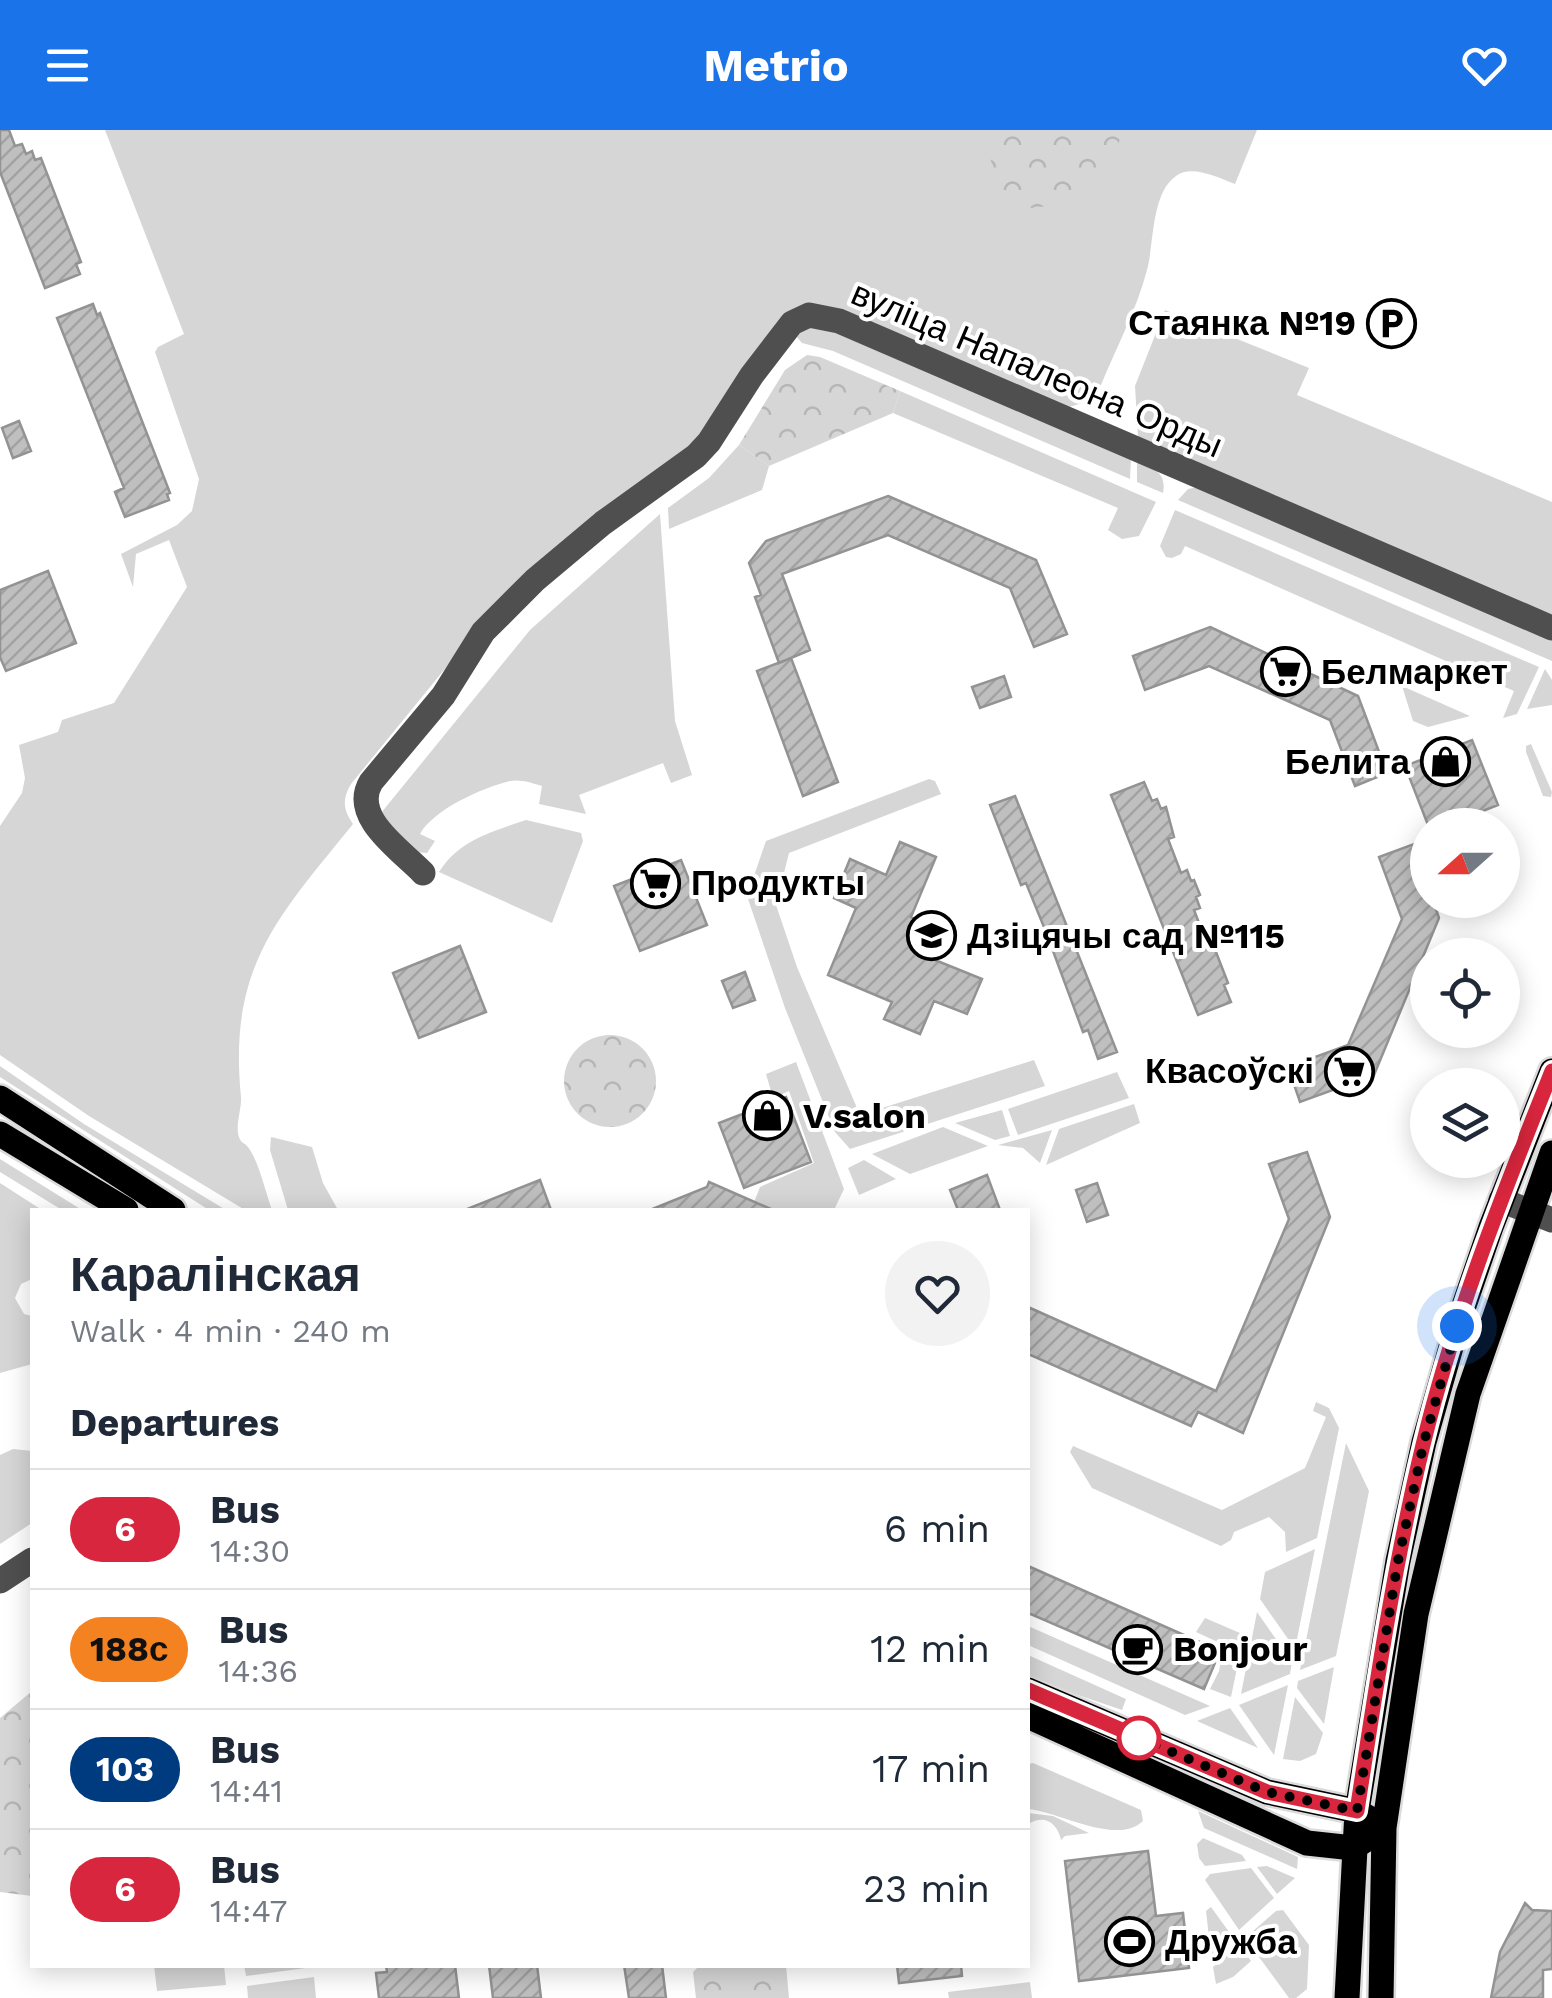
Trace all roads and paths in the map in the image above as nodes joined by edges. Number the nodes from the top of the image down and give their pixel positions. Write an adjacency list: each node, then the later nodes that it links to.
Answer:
1 (1552, 628): 2 (street, вуліца Напалеона Орды)
2 (423, 872)
3 (1552, 1071): 7 (main road)
4 (0, 1098): 9 (main road)
5 (0, 1134): 8 (main road)
6 (1552, 1152): 10 (main road)
7 (1502, 1200): 10 (street); 15 (main road)
8 (123, 1208)
9 (170, 1208)
10 (1541, 1216): 16 (main road)
11 (30, 1561): 12 (street)
12 (0, 1581)
13 (1030, 1691): 15 (main road)
14 (1030, 1717): 17 (main road)
15 (1357, 1811): 16 (main road); 17 (main road)
16 (1384, 1828): 17 (main road); 19 (main road)
17 (1353, 1848): 18 (main road)
18 (1347, 1998)
19 (1381, 1998)

